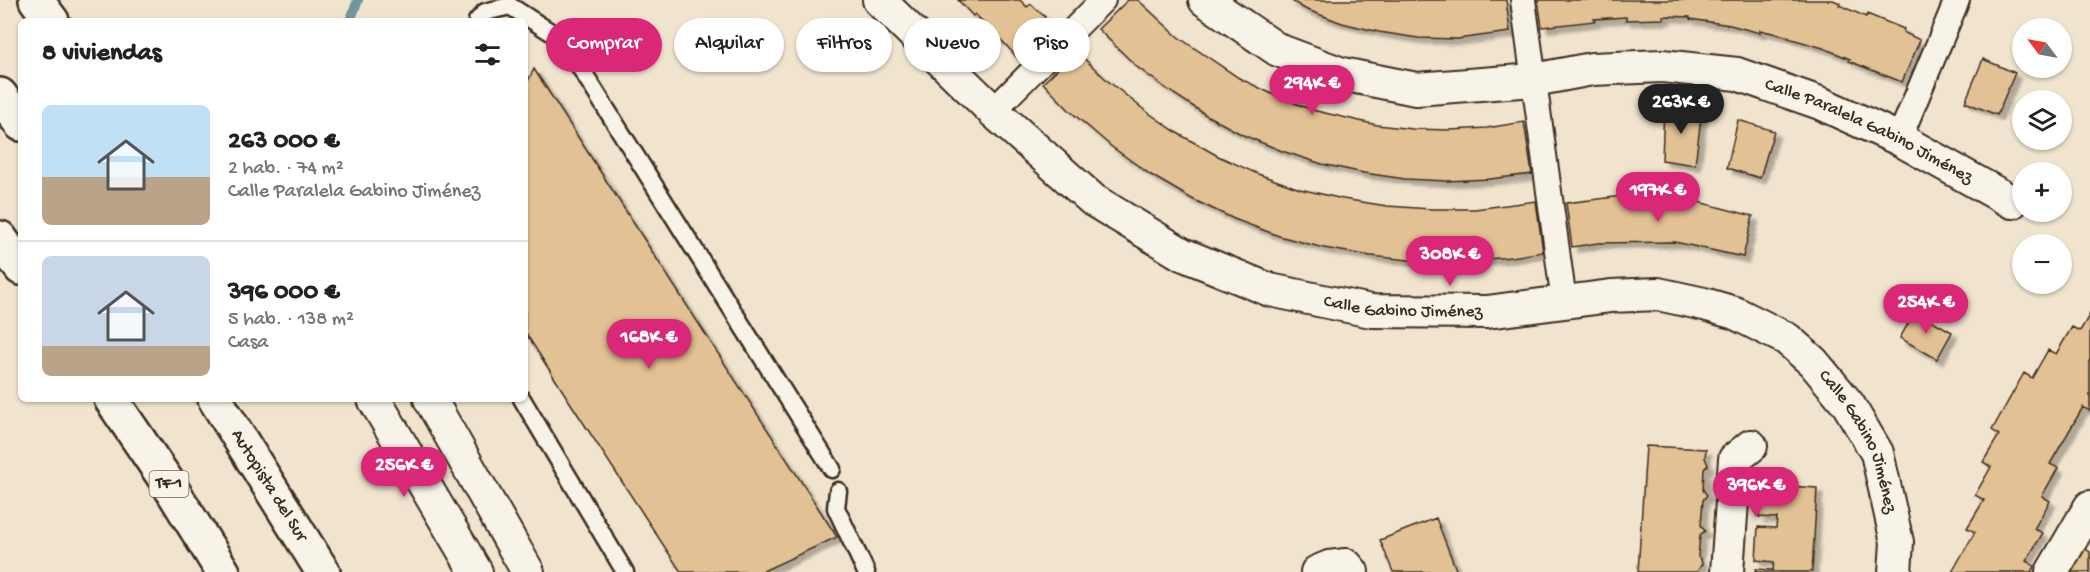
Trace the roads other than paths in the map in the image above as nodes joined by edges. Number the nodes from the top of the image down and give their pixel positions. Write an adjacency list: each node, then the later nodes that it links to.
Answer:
1 (36, 0): 7 (main road)
2 (879, 0): 11 (street, Calle Gabino Jiménez)
3 (1103, 0): 11 (street)
4 (1205, 0): 9 (street, Calle Paralela Gabino Jiménez)
5 (1523, 0): 9 (street)
6 (1956, 0): 13 (street)
7 (50, 18)
8 (480, 18): 24 (lane)
9 (1534, 80): 13 (street, Calle Paralela Gabino Jiménez); 17 (street)
10 (0, 94): 12 (main road)
11 (993, 111): 17 (street, Calle Gabino Jiménez)
12 (18, 120)
13 (1899, 139): 14 (street, Calle Paralela Gabino Jiménez)
14 (2012, 202)
15 (0, 238): 16 (main road)
16 (18, 264)
17 (1564, 303): 34 (street, Calle Gabino Jiménez)
18 (113, 402): 27 (main road, TF-1)
19 (217, 402): 28 (main road, Autopista del Sur)
20 (376, 402): 29 (street)
21 (432, 402): 30 (street)
22 (524, 402): 31 (lane)
23 (1751, 446): 33 (street)
24 (832, 469)
25 (838, 491): 32 (lane)
26 (2090, 507): 35 (street)
27 (223, 572)
28 (323, 572)
29 (476, 572)
30 (528, 572)
31 (625, 572)
32 (866, 572)
33 (1727, 572)
34 (1895, 572)
35 (2052, 572)

